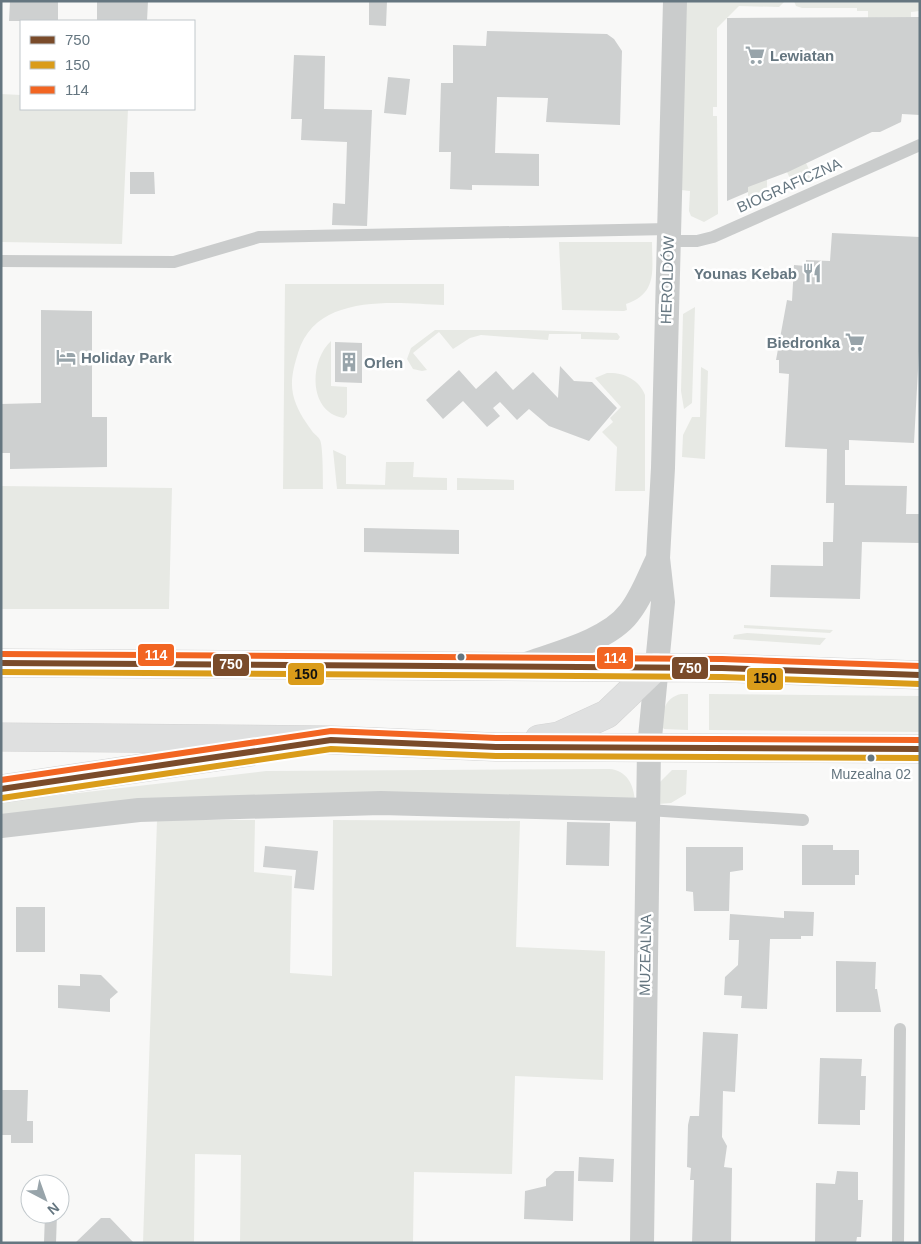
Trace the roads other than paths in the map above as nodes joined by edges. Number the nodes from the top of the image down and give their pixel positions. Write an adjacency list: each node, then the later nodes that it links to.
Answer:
1 (675, 1): 3 (street, HEROLDÓW)
2 (920, 145): 3 (lane, BIOGRAFICZNA)
3 (669, 235): 4 (lane, BIOGRAFICZNA); 5 (street, HEROLDÓW)
4 (1, 261)
5 (658, 558): 7 (street, HEROLDÓW); 8 (street, HEROLDÓW)
6 (1, 663): 7 (highway)
7 (519, 667): 8 (highway)
8 (656, 668): 9 (highway); 12 (highway); 13 (street, MUZEALNA)
9 (920, 675)
10 (1, 737): 11 (highway)
11 (330, 740): 12 (highway); 15 (highway)
12 (496, 748): 13 (highway)
13 (649, 748): 14 (highway); 16 (street, MUZEALNA)
14 (920, 749)
15 (1, 789)
16 (648, 810): 17 (lane); 18 (street); 22 (street, MUZEALNA)
17 (803, 820)
18 (1, 826)
19 (900, 1029): 23 (lane)
20 (51, 1224): 21 (lane)
21 (50, 1243)
22 (642, 1243)
23 (898, 1243)

